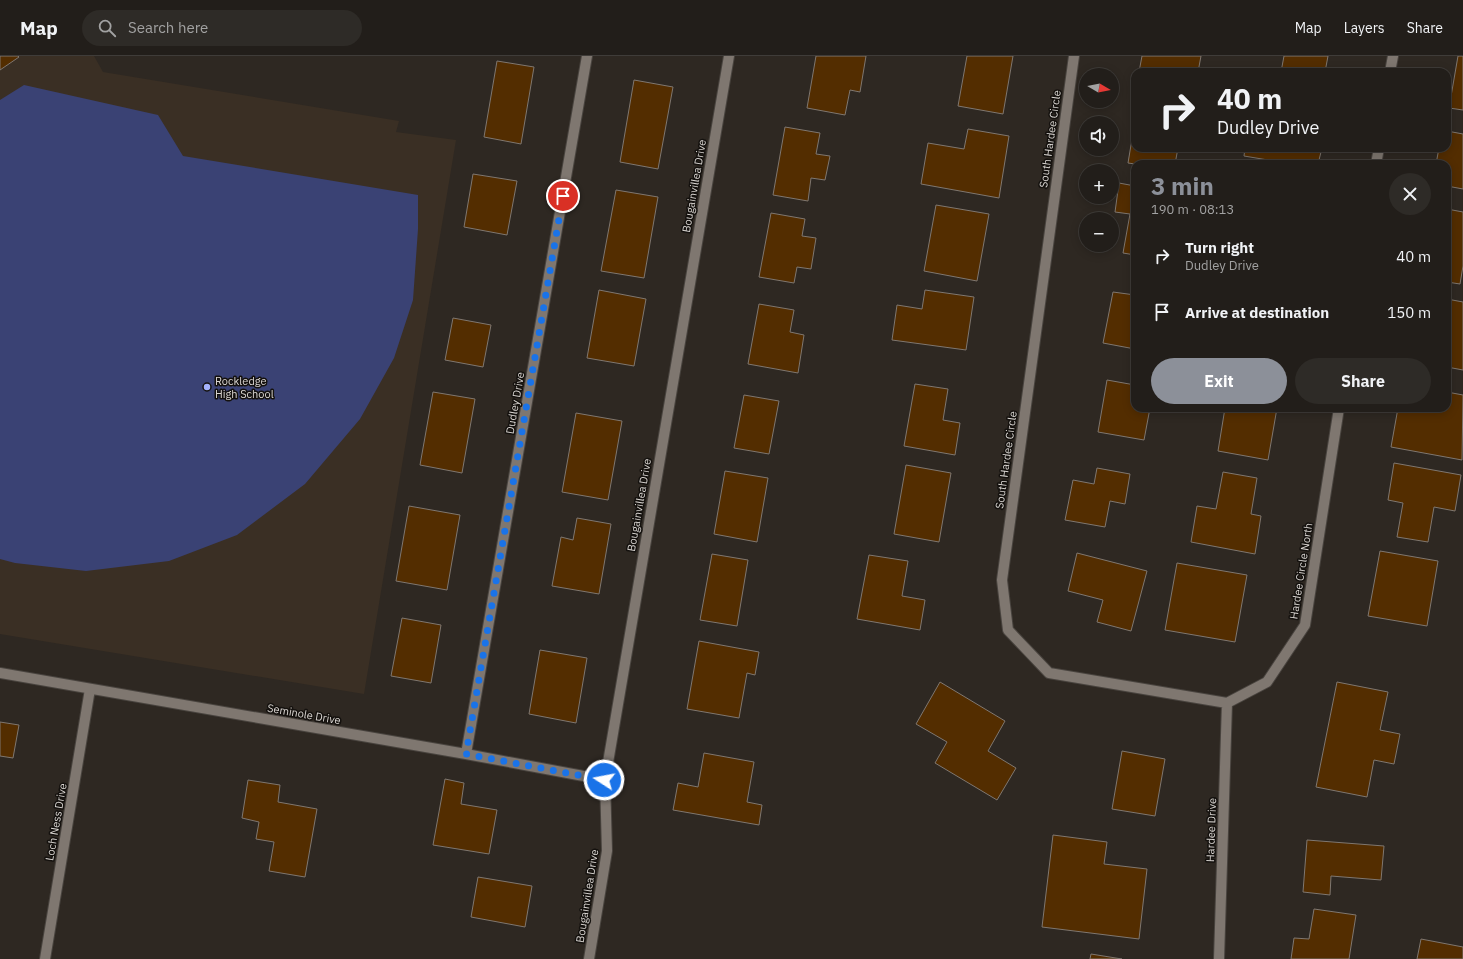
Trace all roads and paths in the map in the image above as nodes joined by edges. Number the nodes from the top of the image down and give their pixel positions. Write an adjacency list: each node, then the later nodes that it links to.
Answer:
1 (587, 56): 10 (street, Dudley Drive)
2 (729, 56): 11 (street, Bougainvillea Drive)
3 (1074, 56): 9 (street, South Hardee Circle)
4 (1393, 56): 5 (street)
5 (1391, 68)
6 (1338, 412): 9 (street, Hardee Circle North)
7 (0, 673): 8 (street, Seminole Drive)
8 (90, 689): 10 (street, Seminole Drive); 12 (street, Loch Ness Drive)
9 (1227, 703): 14 (street, Hardee Drive)
10 (466, 754): 11 (street, Seminole Drive)
11 (604, 780): 13 (street, Bougainvillea Drive)
12 (45, 959)
13 (589, 959)
14 (1219, 959)

